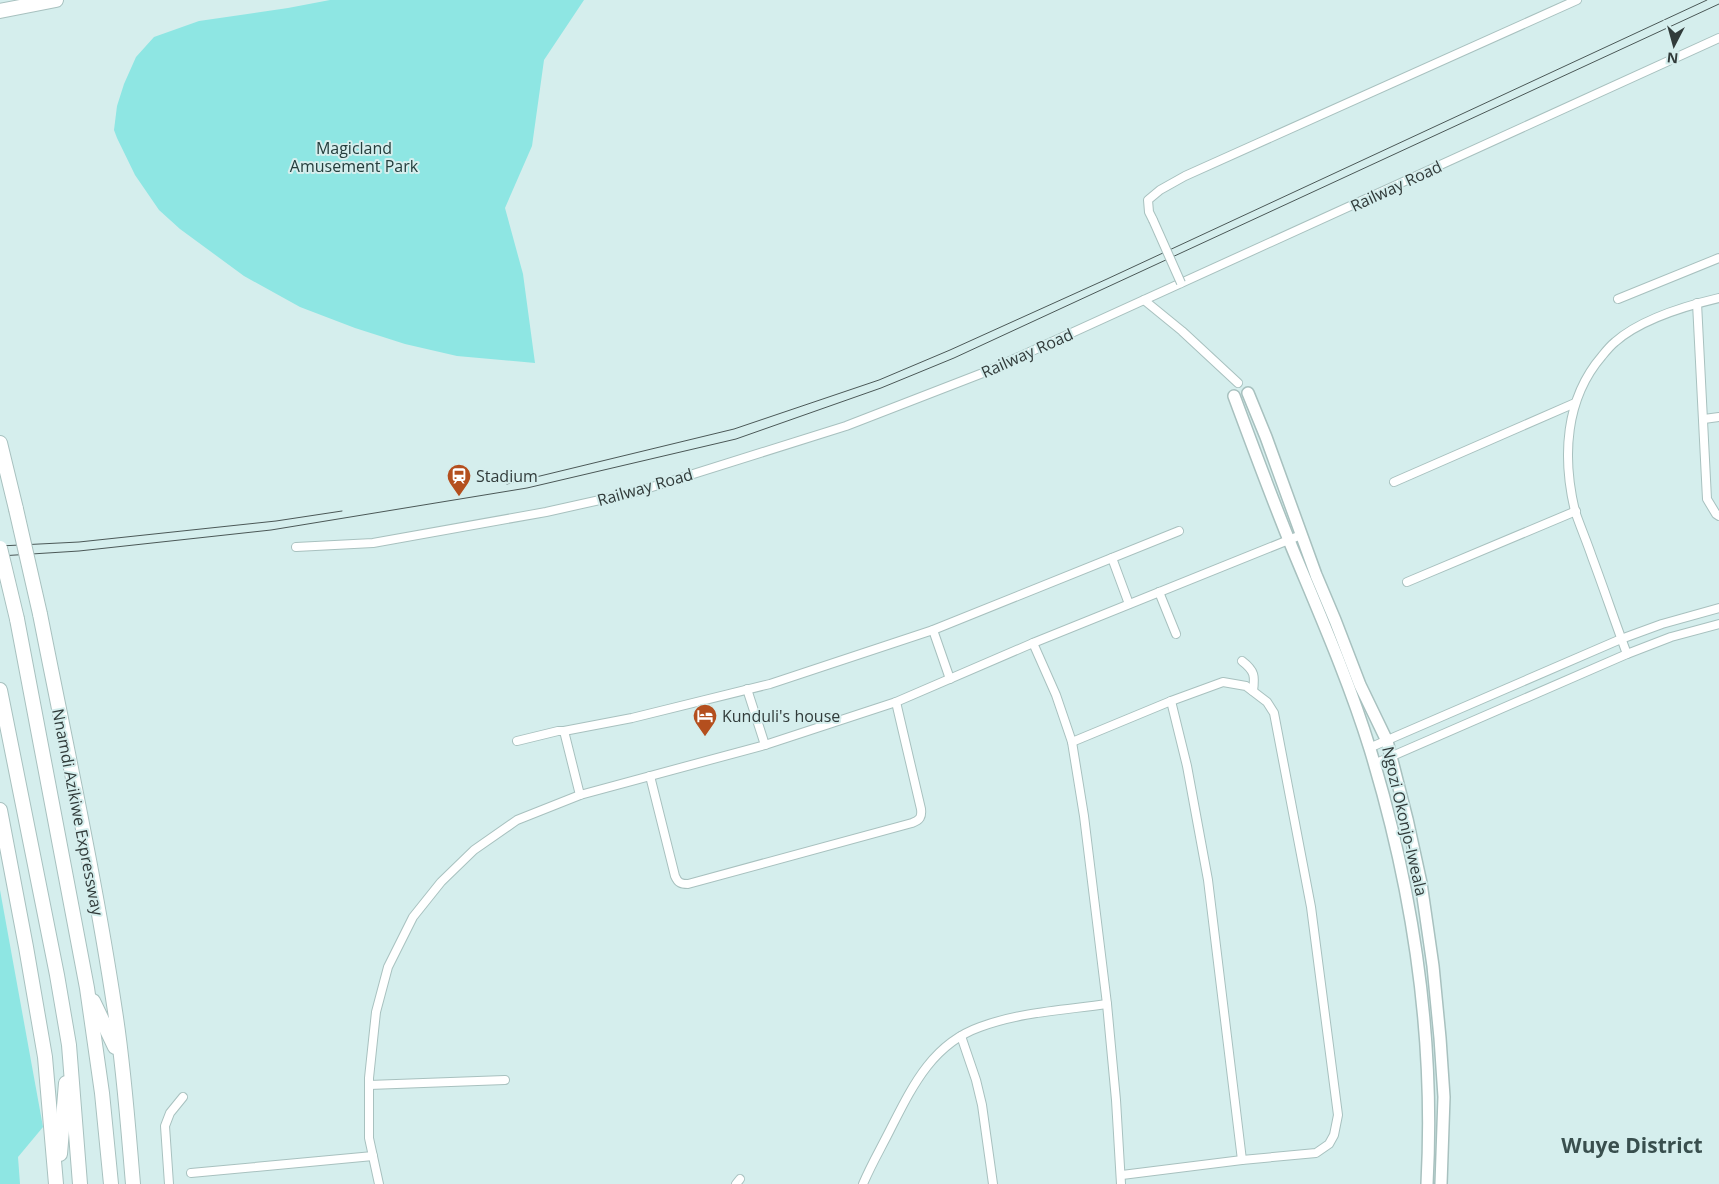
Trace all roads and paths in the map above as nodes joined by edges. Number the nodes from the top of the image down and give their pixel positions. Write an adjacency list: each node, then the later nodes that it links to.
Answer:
1 (56, 0): 3 (highway)
2 (1577, 0): 6 (street, bridge)
3 (0, 10)
4 (1719, 38): 6 (street, Railway Road)
5 (1719, 258): 8 (street)
6 (1181, 283): 9 (street, Railway Road)
7 (1719, 298): 10 (street)
8 (1618, 299)
9 (1144, 300): 11 (street); 24 (street, Railway Road)
10 (1697, 303): 14 (street); 16 (street)
11 (1238, 383): 12 (street); 13 (street)
12 (1248, 393): 22 (street, Ngozi Okonjo-Iweala)
13 (1234, 396): 23 (street, Ngozi Okonjo-Iweala)
14 (1575, 403): 18 (street); 19 (street)
15 (1719, 416): 16 (street)
16 (1704, 420): 20 (street)
17 (0, 443): 59 (highway, Nnamdi Azikiwe Expressway, bridge)
18 (1394, 482)
19 (1576, 511): 27 (street); 34 (street)
20 (1719, 516)
21 (1179, 531): 26 (street)
22 (1301, 534): 23 (street); 45 (street, Ngozi Okonjo-Iweala)
23 (1289, 540): 28 (street); 49 (street, Ngozi Okonjo-Iweala)
24 (296, 547)
25 (0, 548): 55 (highway, Nnamdi Azikiwe Expressway, bridge)
26 (1112, 558): 29 (street); 32 (street)
27 (1407, 582)
28 (1159, 592): 29 (street); 33 (street)
29 (1129, 604): 35 (street)
30 (1719, 608): 34 (street)
31 (1719, 624): 36 (street)
32 (933, 630): 38 (street); 39 (street)
33 (1176, 634)
34 (1621, 638): 36 (street); 45 (street)
35 (1033, 643): 38 (street); 47 (street)
36 (1627, 654): 50 (street)
37 (1242, 661): 41 (street)
38 (950, 679): 43 (street)
39 (747, 689): 44 (street); 48 (street)
40 (0, 690): 58 (highway)
41 (1253, 691): 42 (street); 64 (street)
42 (1171, 701): 47 (street); 64 (street)
43 (896, 702): 48 (street); 52 (street)
44 (564, 731): 46 (street); 53 (street)
45 (1386, 740): 49 (street); 50 (street, Ngozi Okonjo-Iweala)
46 (517, 741)
47 (1072, 742): 56 (street)
48 (765, 744): 52 (street)
49 (1369, 748): 51 (street, Ngozi Okonjo-Iweala)
50 (1391, 757): 51 (street); 78 (street, Ngozi Okonjo-Iweala)
51 (1374, 764): 76 (street, Ngozi Okonjo-Iweala)
52 (650, 776): 53 (street)
53 (580, 795): 61 (street)
54 (0, 810): 67 (highway)
55 (87, 988): 59 (highway); 69 (highway, Nnamdi Azikiwe Expressway)
56 (1107, 1004): 57 (street); 66 (street)
57 (961, 1036): 73 (street); 74 (street)
58 (69, 1045): 67 (highway); 68 (highway)
59 (120, 1059): 70 (highway, Nnamdi Azikiwe Expressway)
60 (504, 1080): 61 (street)
61 (368, 1085): 63 (street)
62 (183, 1097): 71 (street)
63 (373, 1156): 65 (street); 72 (street)
64 (1242, 1160): 66 (street)
65 (190, 1173)
66 (1122, 1175): 75 (street)
67 (57, 1184)
68 (80, 1184)
69 (111, 1184)
70 (133, 1184)
71 (169, 1184)
72 (379, 1184)
73 (863, 1184)
74 (993, 1184)
75 (1122, 1184)
76 (1427, 1184): 77 (street)
77 (1432, 1184)
78 (1441, 1184)

